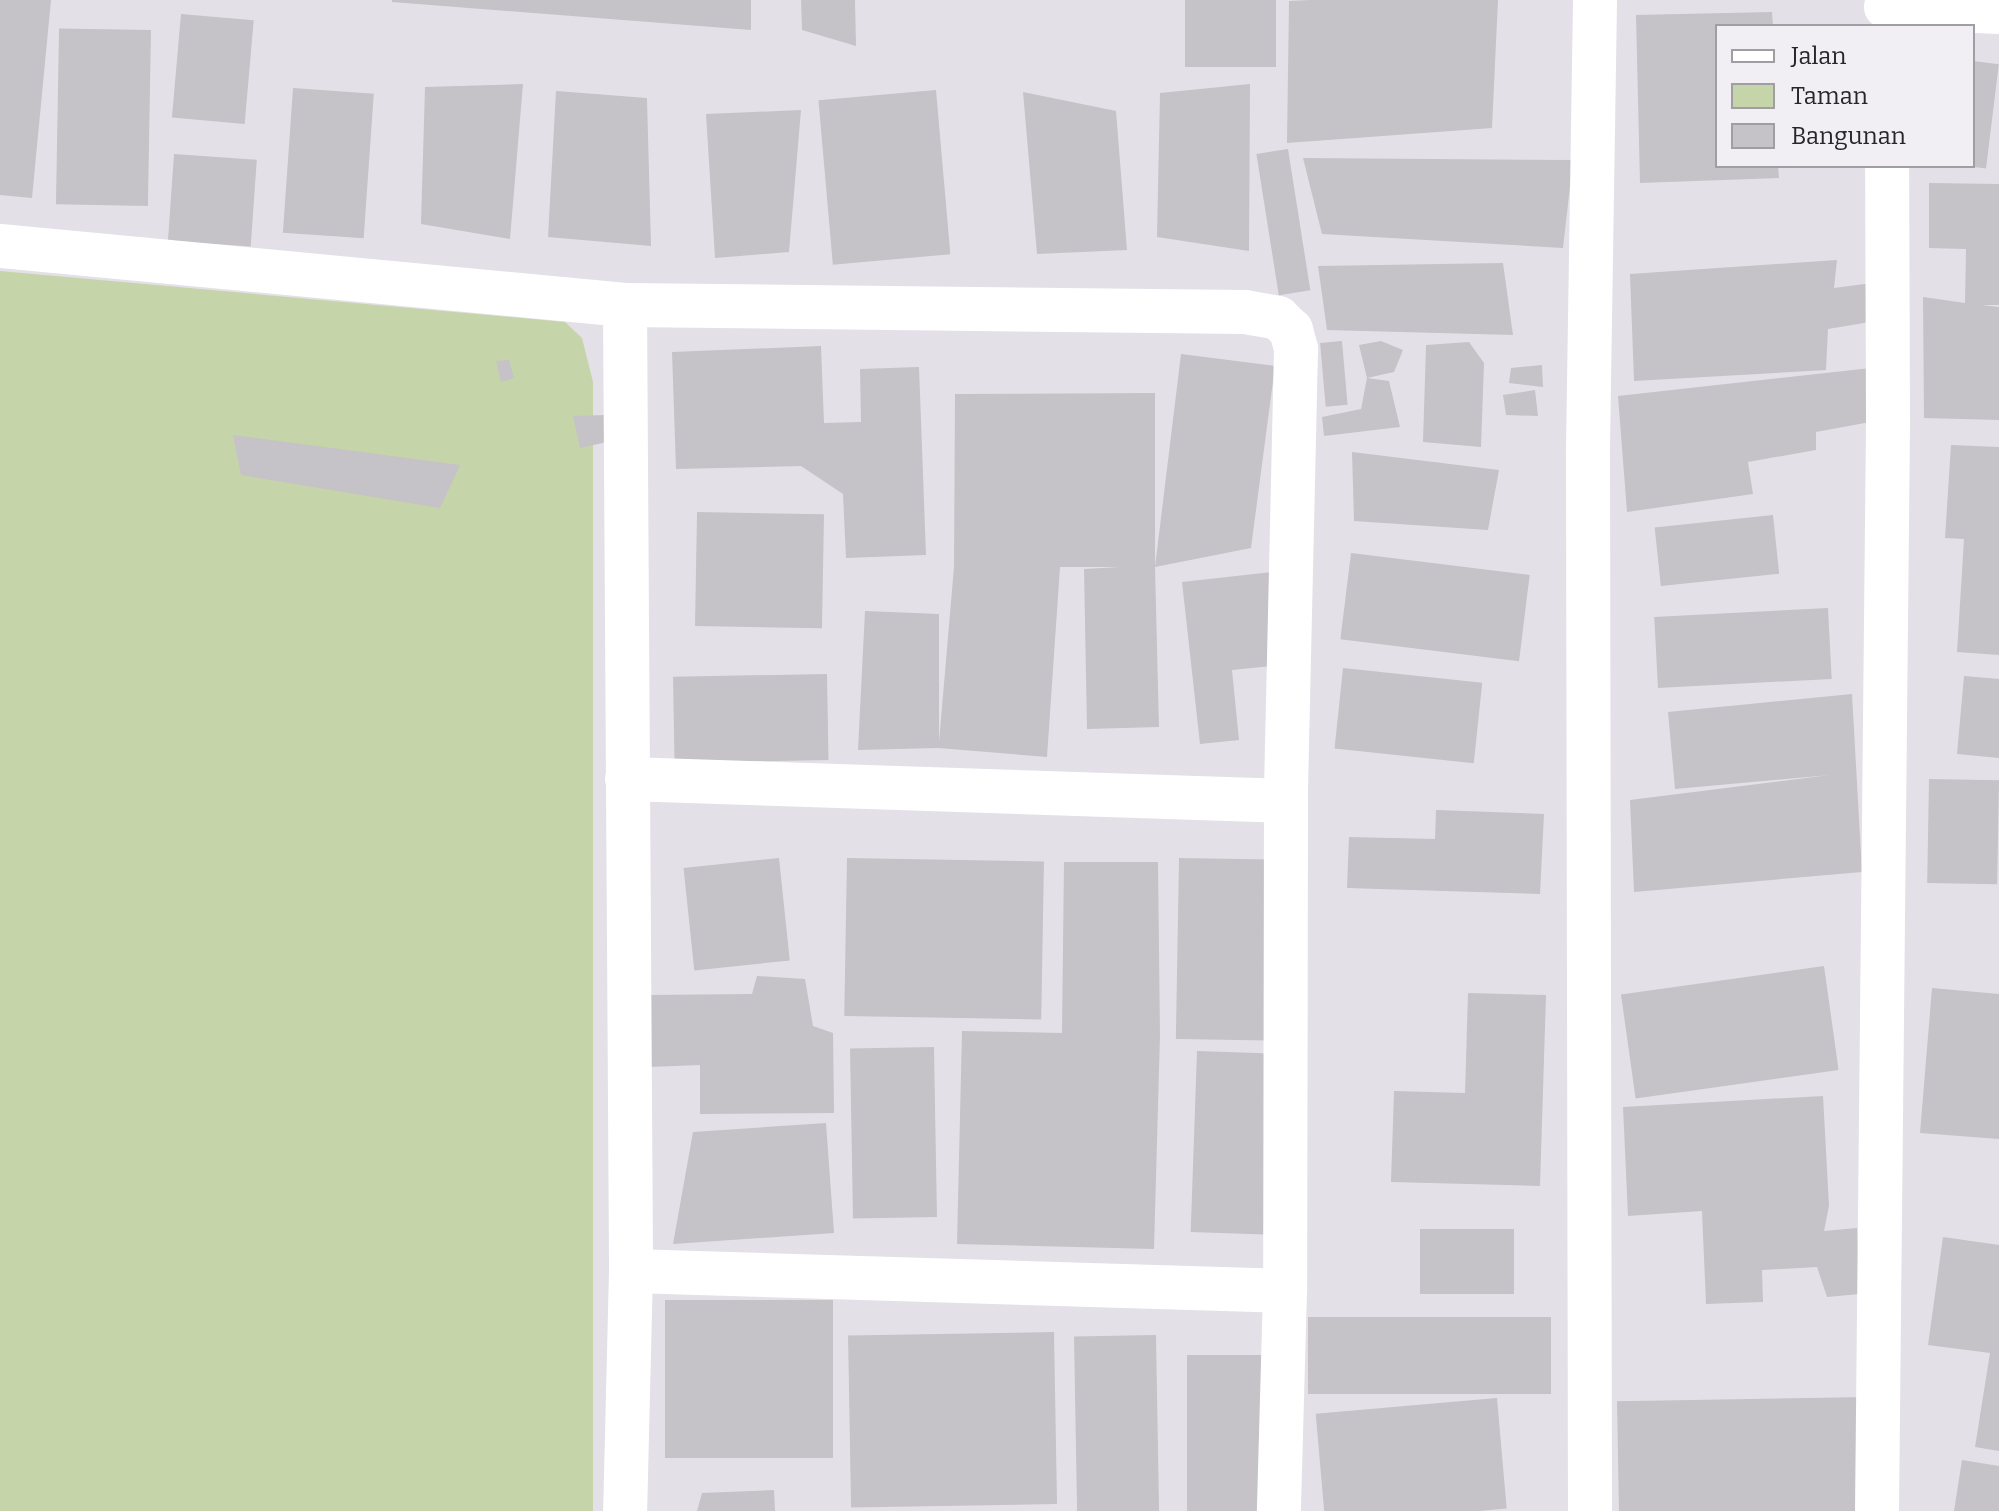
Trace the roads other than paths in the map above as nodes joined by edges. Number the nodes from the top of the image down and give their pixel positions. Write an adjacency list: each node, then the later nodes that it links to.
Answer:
1 (1595, 0): 13 (street)
2 (1886, 11): 3 (street)
3 (1999, 12)
4 (1887, 168): 14 (street)
5 (0, 246): 6 (street)
6 (625, 305): 7 (street); 8 (street)
7 (627, 779): 8 (street); 9 (street)
8 (1286, 801): 10 (street)
9 (631, 1271): 10 (street); 11 (street)
10 (1285, 1291): 12 (street)
11 (625, 1511)
12 (1279, 1511)
13 (1590, 1511)
14 (1877, 1511)

